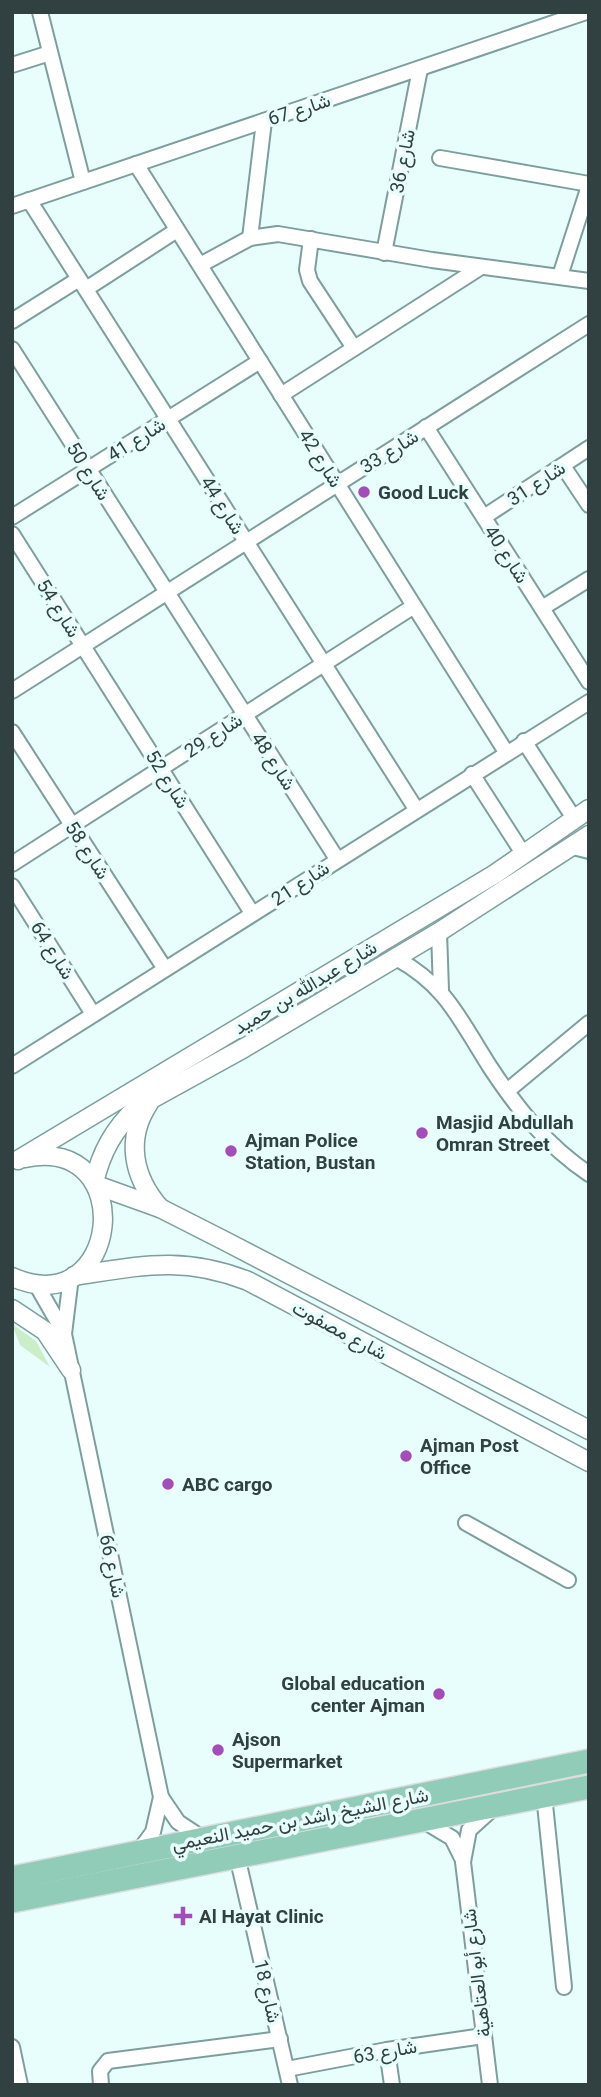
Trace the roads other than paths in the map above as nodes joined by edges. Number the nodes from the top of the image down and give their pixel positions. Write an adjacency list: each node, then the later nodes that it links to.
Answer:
1 (40, 12): 3 (street)
2 (586, 12): 5 (street, شارع 67)
3 (50, 53): 4 (street); 9 (street)
4 (12, 65)
5 (419, 69): 6 (street, شارع 67); 16 (street, شارع 36)
6 (264, 121): 8 (street, شارع 67); 14 (street)
7 (440, 158): 10 (street)
8 (136, 164): 9 (street, شارع 67); 13 (street, شارع 42)
9 (83, 182): 11 (street, شارع 67)
10 (589, 185): 19 (street)
11 (29, 200): 12 (street, شارع 67); 21 (street, شارع 44)
12 (12, 206)
13 (177, 230): 17 (street, شارع 42); 21 (street)
14 (250, 237): 15 (street); 17 (street)
15 (311, 239): 16 (street); 24 (street)
16 (384, 253): 18 (street)
17 (200, 265): 26 (street, شارع 42)
18 (481, 267): 19 (street); 24 (street)
19 (560, 276): 20 (street)
20 (589, 281)
21 (83, 284): 22 (street); 28 (street, شارع 44)
22 (12, 321)
23 (589, 324): 29 (street, شارع 33)
24 (354, 348): 27 (street)
25 (12, 349): 32 (street, شارع 50)
26 (260, 361): 27 (street, شارع 42); 28 (street, شارع 41)
27 (281, 395): 33 (street, شارع 42)
28 (168, 419): 32 (street, شارع 41); 38 (street, شارع 44)
29 (426, 427): 33 (street, شارع 33); 36 (street, شارع 40)
30 (589, 448): 31 (street, شارع 31)
31 (562, 466): 34 (street); 36 (street, شارع 31)
32 (88, 469): 35 (street, شارع 41); 40 (street, شارع 50)
33 (337, 484): 38 (street, شارع 33); 41 (street, شارع 42)
34 (589, 505)
35 (12, 517)
36 (484, 517): 42 (street, شارع 40)
37 (12, 534): 43 (street, شارع 54)
38 (246, 541): 40 (street, شارع 33); 44 (street, شارع 44)
39 (589, 579): 42 (street)
40 (166, 592): 43 (street, شارع 33); 48 (street, شارع 48)
41 (414, 606): 44 (street, شارع 29); 51 (street, شارع 42)
42 (542, 608): 45 (street, شارع 40)
43 (83, 646): 46 (street, شارع 33); 52 (street, شارع 52)
44 (324, 664): 48 (street, شارع 29); 54 (street, شارع 44)
45 (589, 682)
46 (12, 691)
47 (589, 702): 50 (street, شارع 21)
48 (245, 715): 52 (street, شارع 29); 60 (street, شارع 48)
49 (12, 732): 56 (street, شارع 58)
50 (524, 741): 51 (street, شارع 21); 55 (street)
51 (506, 752): 53 (street, شارع 21)
52 (162, 769): 56 (street, شارع 29); 63 (street, شارع 52)
53 (472, 774): 54 (street, شارع 21); 59 (street)
54 (416, 809): 60 (street, شارع 21)
55 (582, 814): 59 (street, شارع عبدالله بن حميد)
56 (73, 826): 61 (street, شارع 29); 66 (street, شارع 58)
57 (589, 835): 58 (street, شارع عبدالله بن حميد)
58 (581, 849): 64 (street, شارع عبدالله بن حميد)
59 (524, 855): 73 (street, شارع عبدالله بن حميد)
60 (337, 859): 63 (street, شارع 21)
61 (12, 864)
62 (12, 886): 68 (street, شارع 64)
63 (252, 913): 66 (street, شارع 21)
64 (439, 932): 65 (street, شارع عبدالله بن حميد); 67 (street)
65 (396, 958): 67 (street); 72 (street, شارع عبدالله بن حميد)
66 (164, 969): 68 (street, شارع 21)
67 (441, 990): 71 (street)
68 (93, 1014): 70 (street, شارع 21)
69 (589, 1023): 71 (street)
70 (12, 1066)
71 (507, 1091): 74 (street)
72 (152, 1097): 75 (street, شارع عبدالله بن حميد); 76 (street)
73 (15, 1161): 75 (street, شارع مصفوت)
74 (589, 1174)
75 (95, 1184): 76 (street, شارع مصفوت); 78 (street)
76 (160, 1208): 84 (street, شارع مصفوت)
77 (12, 1277): 79 (street)
78 (72, 1277): 79 (street, شارع مصفوت); 82 (street, شارع 66); 85 (street, شارع مصفوت)
79 (34, 1284): 80 (street, شارع مصفوت); 82 (street, شارع 66)
80 (12, 1293)
81 (12, 1309): 83 (street)
82 (64, 1335): 83 (street, شارع 66)
83 (71, 1370): 91 (street, شارع 66)
84 (589, 1430)
85 (589, 1462)
86 (466, 1523): 87 (street)
87 (568, 1580)
88 (589, 1761): 94 (main road, شارع الشيخ راشد بن حميد النعيمي)
89 (589, 1787): 90 (main road, شارع الشيخ راشد بن حميد النعيمي)
90 (544, 1795): 92 (main road, شارع الشيخ راشد بن حميد النعيمي); 100 (street)
91 (161, 1797): 94 (street, شارع 66); 95 (street, شارع 66)
92 (501, 1803): 93 (main road, شارع الشيخ راشد بن حميد النعيمي); 97 (street, شارع أبو العتاهية)
93 (420, 1819): 96 (main road, شارع الشيخ راشد بن حميد النعيمي); 97 (street, شارع أبو العتاهية)
94 (202, 1838): 95 (main road, شارع الشيخ راشد بن حميد النعيمي)
95 (139, 1852): 98 (main road, شارع الشيخ راشد بن حميد النعيمي)
96 (237, 1856): 99 (main road, شارع الشيخ راشد بن حميد النعيمي); 102 (street, شارع 18)
97 (463, 1861): 101 (street, شارع أبو العتاهية)
98 (12, 1878)
99 (12, 1901)
100 (564, 1987)
101 (483, 2036): 104 (street, شارع 63); 110 (street, شارع أبو العتاهية)
102 (280, 2039): 105 (street, شارع 18); 107 (street)
103 (12, 2048): 106 (street)
104 (387, 2050): 105 (street, شارع 63); 109 (street)
105 (286, 2069): 108 (street, شارع 18)
106 (20, 2085)
107 (101, 2085)
108 (290, 2085)
109 (392, 2085)
110 (489, 2085)

